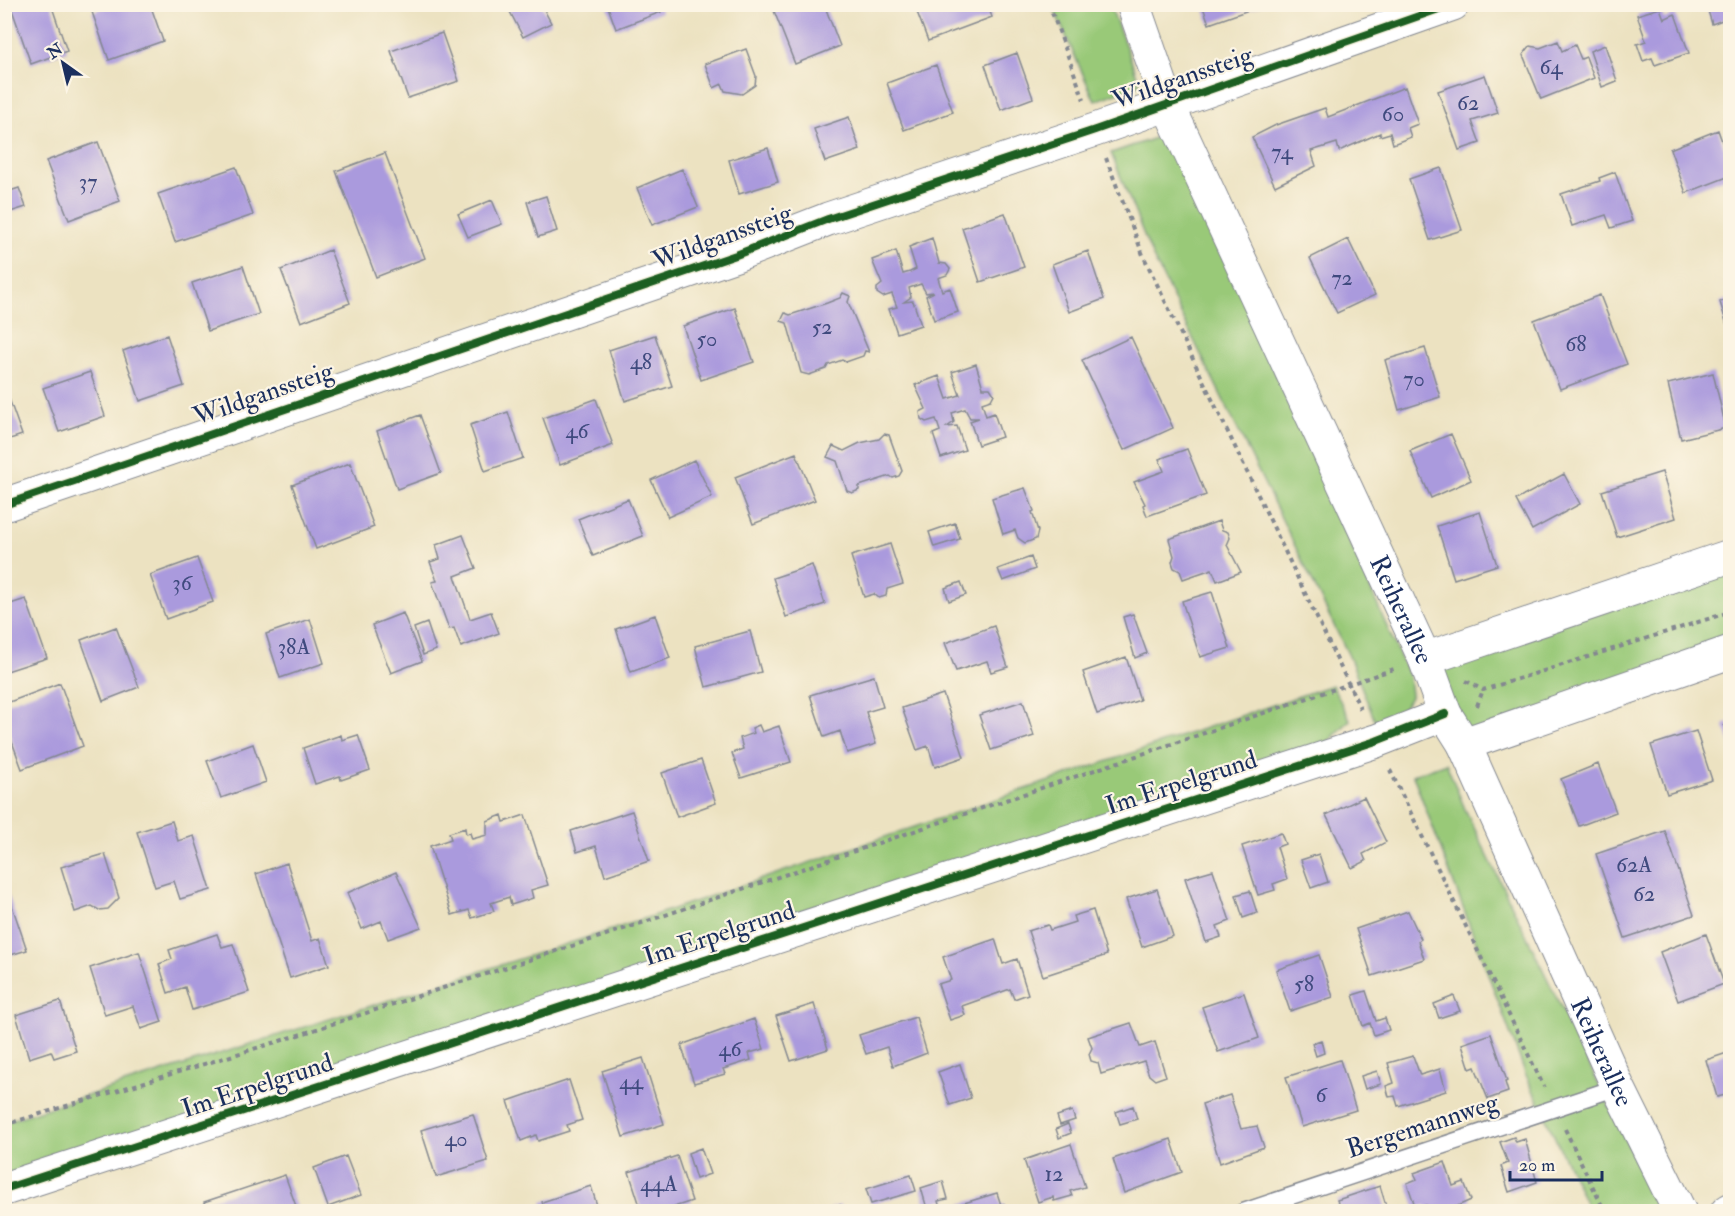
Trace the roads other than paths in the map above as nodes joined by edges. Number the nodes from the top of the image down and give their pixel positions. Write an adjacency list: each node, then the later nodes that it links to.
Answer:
1 (1133, 4): 3 (street, Reiherallee)
2 (1453, 4): 3 (street, Wildganssteig)
3 (1168, 105): 4 (street, Wildganssteig); 7 (street, Reiherallee)
4 (4, 505)
5 (1731, 556): 7 (street)
6 (1731, 652): 9 (street)
7 (1425, 659): 8 (street, Reiherallee)
8 (1445, 714): 9 (street, Reiherallee); 11 (street, Im Erpelgrund)
9 (1464, 744): 10 (street, Reiherallee)
10 (1618, 1087): 12 (lane, Bergemannweg); 13 (street, Reiherallee)
11 (4, 1189)
12 (1243, 1212)
13 (1680, 1212)

